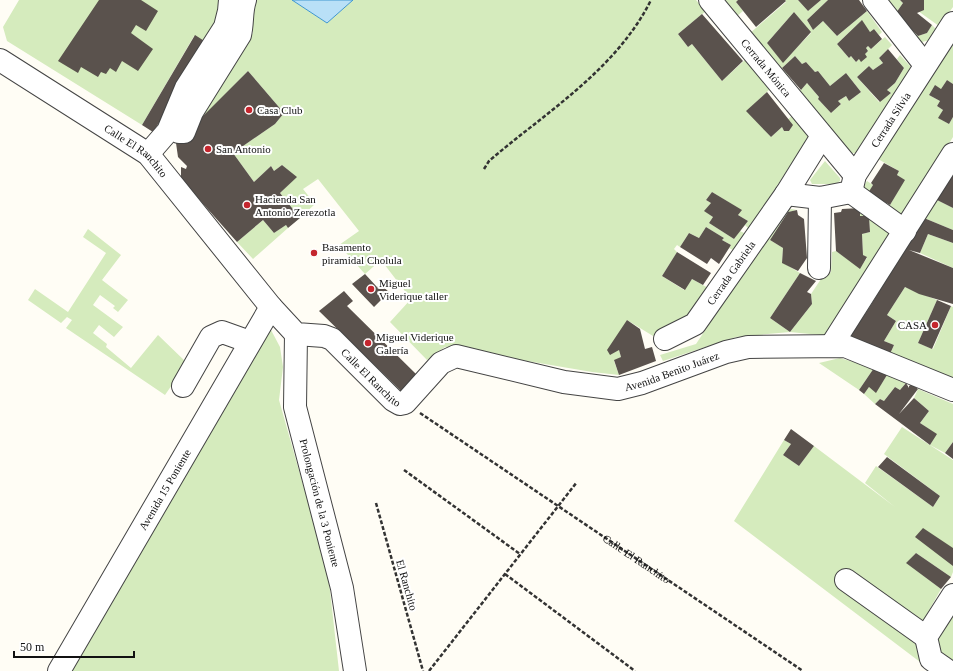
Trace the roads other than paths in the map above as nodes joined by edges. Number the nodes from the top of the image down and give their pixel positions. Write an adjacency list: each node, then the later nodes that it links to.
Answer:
1 (710, 0): 7 (street, Cerrada Mónica)
2 (874, 0): 6 (street)
3 (236, 6): 8 (street)
4 (953, 23): 6 (street, Cerrada Silvia)
5 (0, 60): 8 (street, Calle El Ranchito)
6 (925, 65): 10 (street, Cerrada Silvia)
7 (822, 136): 10 (street, Cerrada Mónica); 11 (street)
8 (148, 154): 15 (street, Calle El Ranchito)
9 (953, 154): 13 (street)
10 (853, 184): 12 (street); 13 (street, Cerrada Mónica)
11 (786, 194): 12 (street); 17 (street, Cerrada Gabriela)
12 (820, 198): 14 (street)
13 (905, 231): 19 (street)
14 (819, 268)
15 (271, 307): 16 (street, Calle El Ranchito); 18 (street, Avenida 15 Poniente)
16 (296, 334): 22 (street, Calle El Ranchito); 27 (street, Prolongación de la 3 Poniente)
17 (666, 339)
18 (250, 342): 20 (street); 26 (street, Avenida 15 Poniente)
19 (831, 346): 21 (street, Avenida Benito Juárez); 22 (street, Avenida Benito Juárez)
20 (183, 386)
21 (953, 390)
22 (405, 403)
23 (846, 580): 25 (street)
24 (953, 595): 25 (street)
25 (926, 637): 28 (street)
26 (59, 671)
27 (355, 671)
28 (948, 671)

